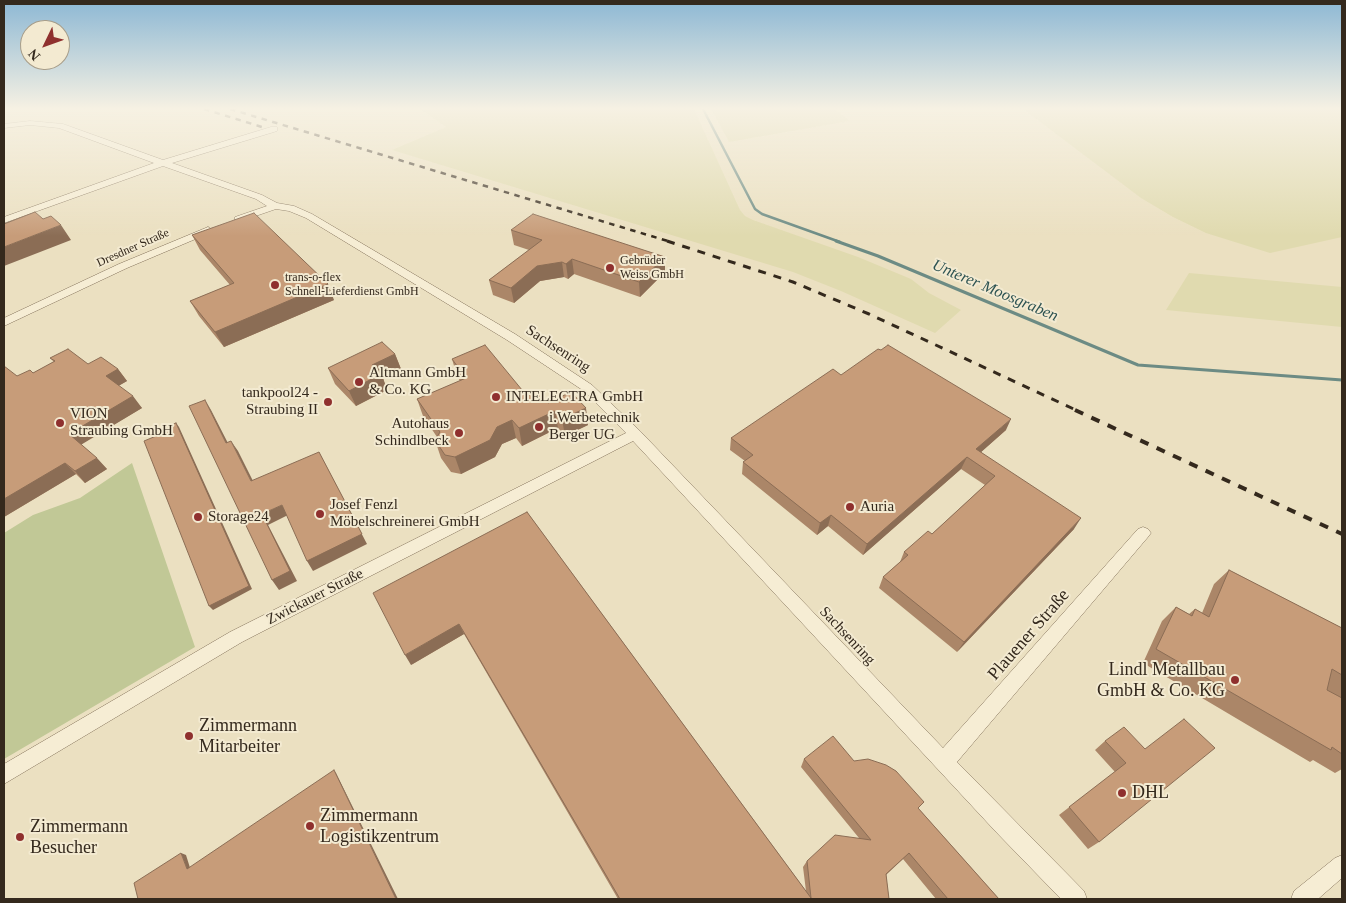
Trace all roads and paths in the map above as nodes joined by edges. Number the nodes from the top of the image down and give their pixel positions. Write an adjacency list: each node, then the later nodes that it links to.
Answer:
1 (133, 151): 3 (street, Sachsenring)
2 (201, 151): 3 (street)
3 (165, 162): 4 (street, Sachsenring); 5 (street)
4 (275, 206): 6 (street, Dresdner Straße); 7 (street, Sachsenring)
5 (4, 220)
6 (4, 322)
7 (635, 434): 9 (street, Sachsenring); 10 (street, Zwickauer Straße)
8 (1143, 533): 9 (street, Plauener Straße)
9 (944, 762): 12 (street, Sachsenring)
10 (4, 776)
11 (1342, 865): 13 (street)
12 (1076, 899)
13 (1302, 899)

